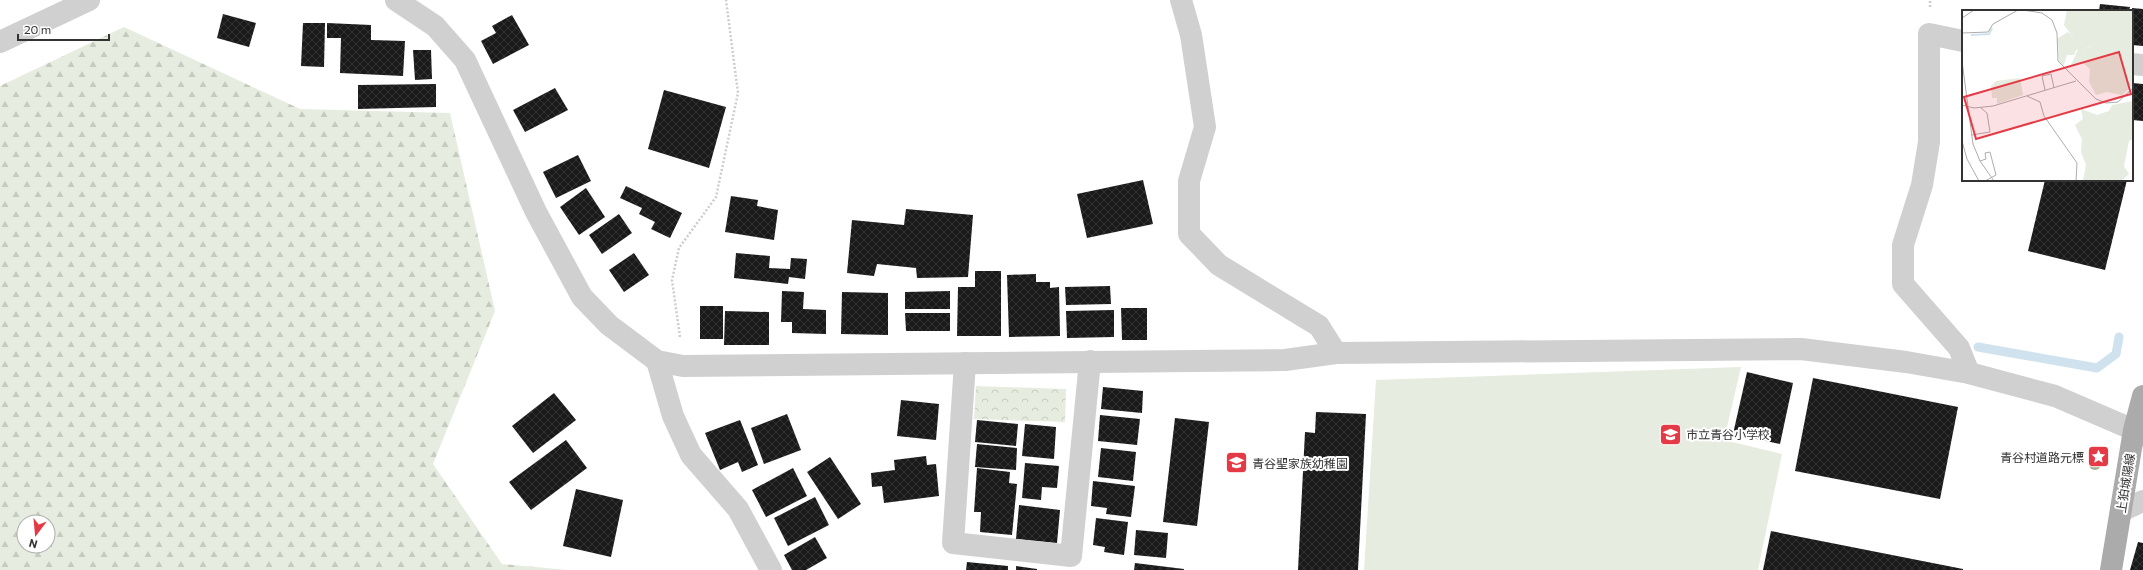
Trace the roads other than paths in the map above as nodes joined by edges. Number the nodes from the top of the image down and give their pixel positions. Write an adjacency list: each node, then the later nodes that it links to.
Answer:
1 (89, 0): 5 (street)
2 (396, 0): 9 (street)
3 (1181, 0): 8 (street)
4 (1962, 41): 12 (street)
5 (0, 42)
6 (2133, 64): 7 (street)
7 (2143, 65)
8 (1336, 354): 10 (street); 12 (street)
9 (657, 361): 11 (street); 17 (street)
10 (1090, 361): 11 (street); 11 (street)
11 (964, 363)
12 (1968, 373): 14 (street)
13 (2143, 396): 14 (main road, 上狛城陽線)
14 (2138, 433): 16 (main road, 上狛城陽線)
15 (2143, 501): 16 (street)
16 (2121, 511): 18 (main road, 上狛城陽線)
17 (771, 570)
18 (2111, 570)

